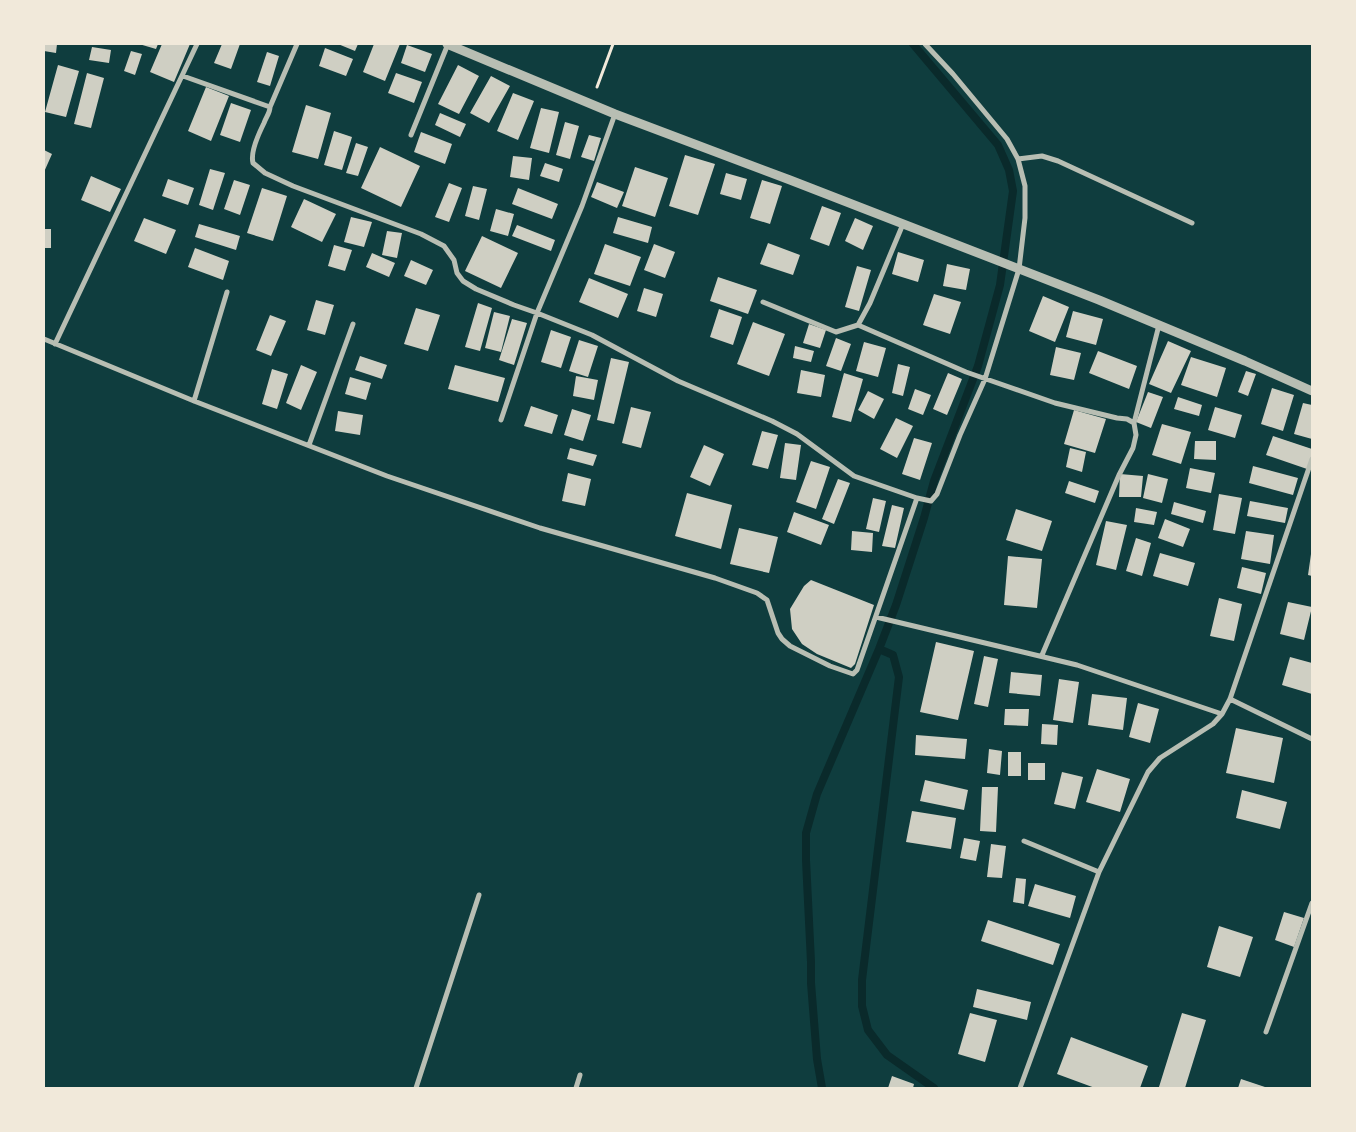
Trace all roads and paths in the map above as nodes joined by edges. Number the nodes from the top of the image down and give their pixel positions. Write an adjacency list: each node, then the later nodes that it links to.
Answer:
1 (197, 44): 6 (street)
2 (297, 44): 8 (street)
3 (448, 44): 7 (street); 10 (street)
4 (613, 44): 7 (path)
5 (925, 44): 11 (street)
6 (183, 76): 8 (street); 22 (street)
7 (590, 104): 9 (street)
8 (270, 107): 17 (street)
9 (615, 114): 13 (street); 17 (street)
10 (411, 134)
11 (1018, 160): 12 (street); 14 (street)
12 (1192, 223)
13 (903, 224): 14 (street); 19 (street)
14 (1019, 269): 20 (street); 23 (street)
15 (227, 292): 25 (street)
16 (763, 302): 19 (street)
17 (537, 313): 26 (street); 30 (street)
18 (353, 324): 28 (street)
19 (858, 325): 23 (street)
20 (1159, 325): 24 (street); 27 (street)
21 (44, 339): 22 (street)
22 (55, 344): 25 (street)
23 (984, 378): 27 (street); 30 (street)
24 (1312, 388)
25 (194, 401): 28 (street)
26 (501, 420)
27 (1134, 423): 32 (street)
28 (309, 445): 31 (street)
29 (1312, 459): 33 (street)
30 (918, 498): 31 (street)
31 (876, 617): 32 (street)
32 (1042, 655): 34 (street)
33 (1230, 699): 34 (street); 35 (street)
34 (1222, 714): 37 (street)
35 (1312, 738)
36 (1024, 841): 37 (street)
37 (1099, 872): 44 (street)
38 (479, 894): 42 (street)
39 (1312, 903): 40 (street)
40 (1266, 1032)
41 (580, 1075): 43 (street)
42 (416, 1088)
43 (576, 1088)
44 (1020, 1088)

